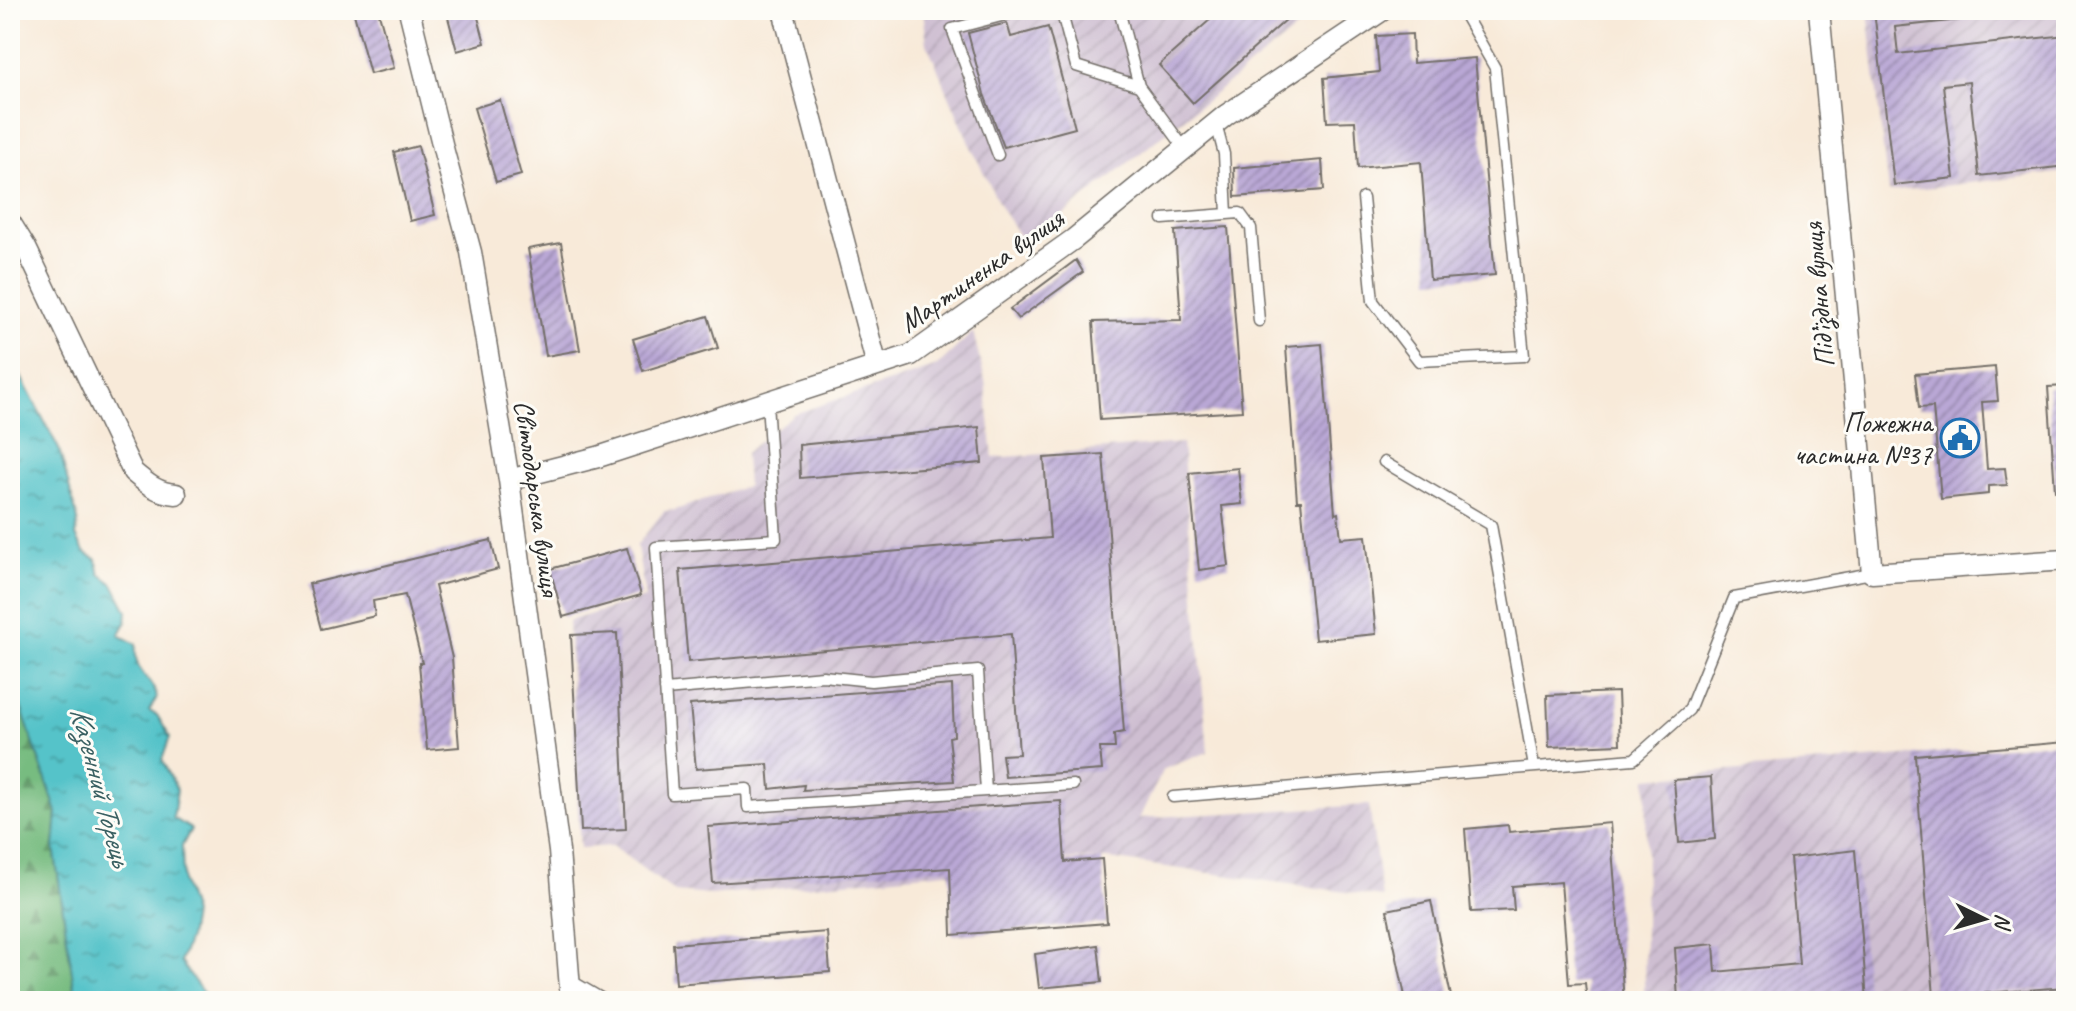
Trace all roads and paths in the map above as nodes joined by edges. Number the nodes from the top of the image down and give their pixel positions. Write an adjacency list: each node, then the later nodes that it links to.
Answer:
1 (409, 10): 21 (street, Світлодарська вулиця)
2 (783, 10): 18 (street)
3 (1024, 10): 12 (lane)
4 (1061, 10): 9 (lane)
5 (1119, 10): 9 (lane)
6 (1383, 10): 10 (street, Мартиненка вулиця)
7 (1462, 10): 13 (lane)
8 (1819, 10): 24 (street, Під’їздна вулиця)
9 (1139, 86): 11 (lane)
10 (1216, 124): 11 (street, Мартиненка вулиця); 14 (lane)
11 (1185, 149): 18 (street, Мартиненка вулиця)
12 (998, 155)
13 (1363, 198)
14 (1227, 214): 15 (lane); 17 (lane)
15 (1163, 219)
16 (10, 222): 22 (street)
17 (1259, 321)
18 (877, 366): 19 (street, Мартиненка вулиця)
19 (767, 402): 21 (street, Мартиненка вулиця); 25 (lane)
20 (1384, 462): 26 (lane)
21 (509, 480): 30 (street, Світлодарська вулиця)
22 (176, 494)
23 (2066, 560): 24 (street)
24 (1872, 573): 26 (lane)
25 (665, 690): 28 (lane); 28 (lane)
26 (1534, 767): 29 (lane)
27 (1073, 785): 28 (lane)
28 (986, 791)
29 (1173, 797)
30 (571, 991): 31 (lane)
31 (606, 1001)

